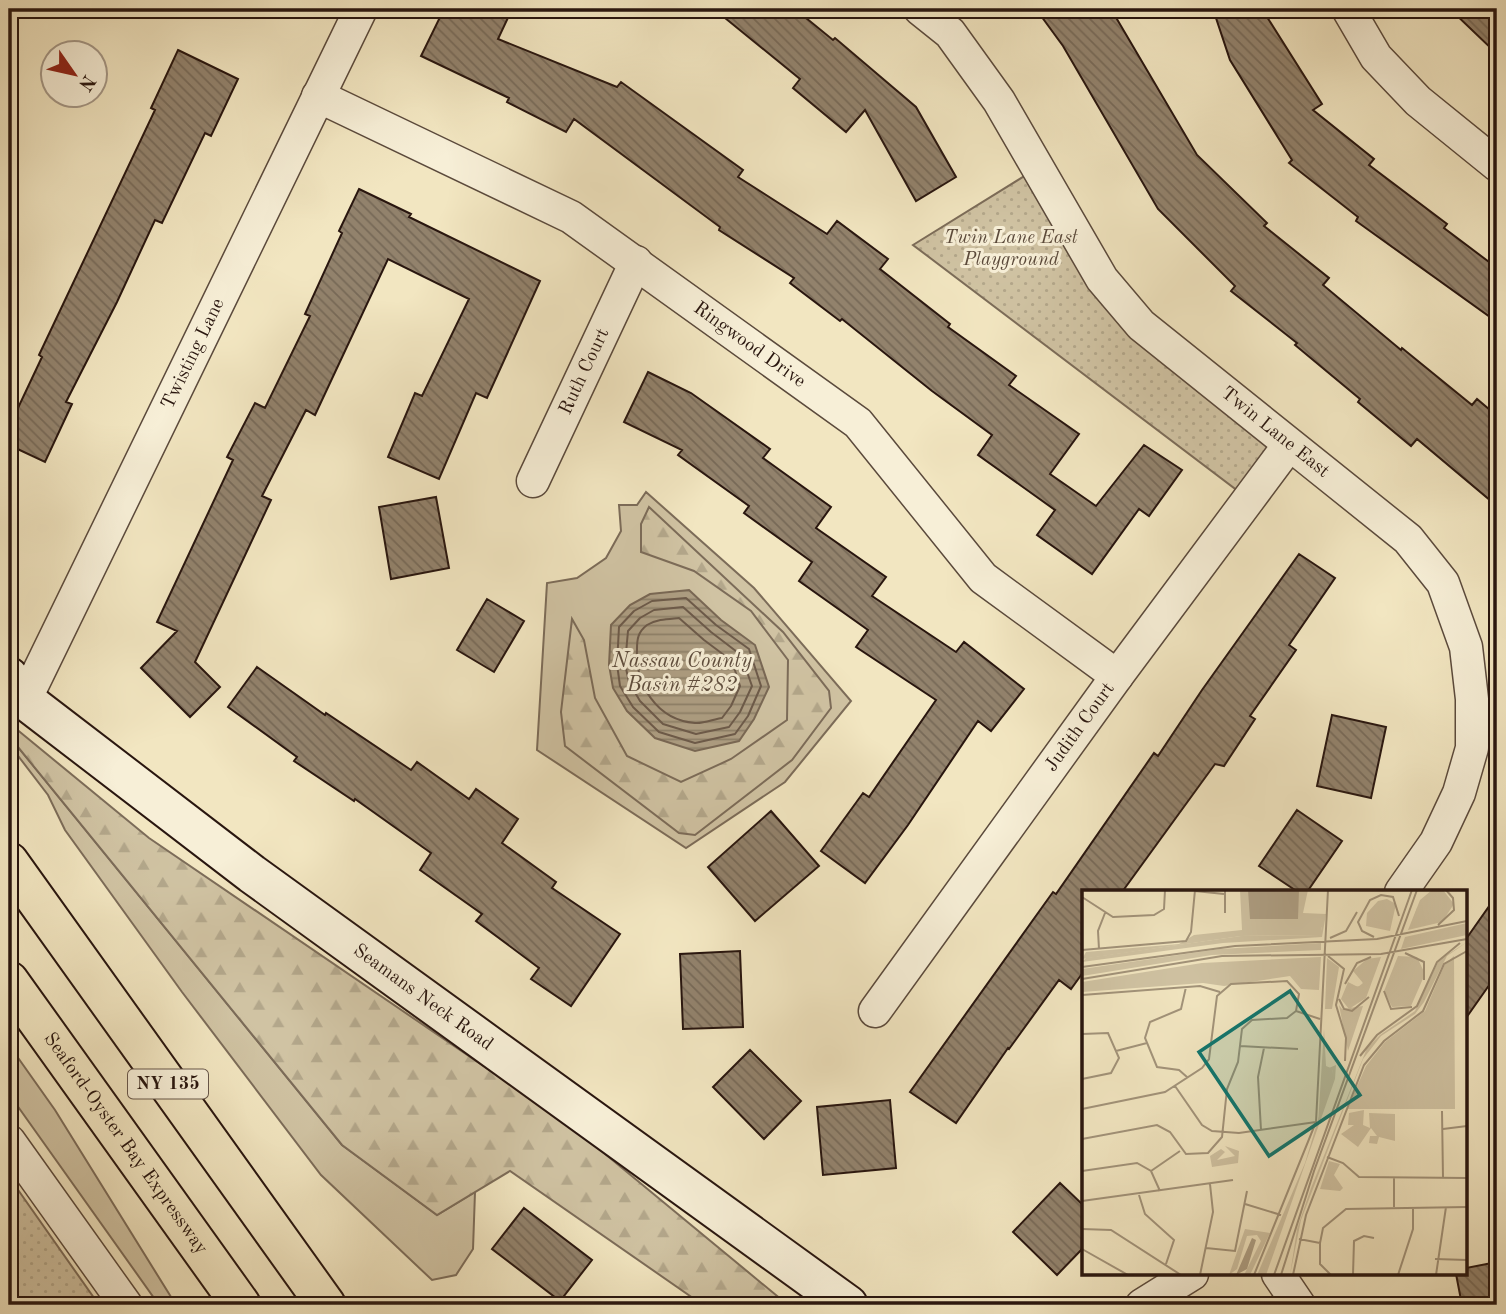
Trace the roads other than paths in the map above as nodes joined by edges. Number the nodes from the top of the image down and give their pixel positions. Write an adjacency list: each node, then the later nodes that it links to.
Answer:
1 (361, 9): 4 (street, Twisting Lane)
2 (920, 9): 7 (street, Twin Lane East)
3 (1348, 9): 5 (street)
4 (318, 96): 6 (street, Ringwood Drive); 10 (street, Twisting Lane)
5 (1497, 165)
6 (636, 262): 8 (street, Ruth Court); 9 (street, Ringwood Drive)
7 (1289, 445): 9 (street, Judith Court); 12 (street, Twin Lane East)
8 (533, 481)
9 (1117, 676): 14 (street, Judith Court)
10 (17, 689): 25 (main road, Seamans Neck Road)
11 (9, 862): 16 (highway, NY 135)
12 (1402, 890)
13 (9, 981): 17 (highway, Seaford-Oyster Bay Expressway / NY 135)
14 (874, 1011)
15 (9, 1141): 20 (street)
16 (262, 1215): 23 (highway, NY 135); 24 (highway)
17 (206, 1256): 21 (highway); 22 (highway, Seaford-Oyster Bay Expressway / NY 135)
18 (1189, 1276): 26 (street)
19 (1279, 1276): 27 (street)
20 (126, 1305)
21 (234, 1305)
22 (241, 1305)
23 (326, 1305)
24 (351, 1305)
25 (848, 1305)
26 (1142, 1305)
27 (1299, 1305)

